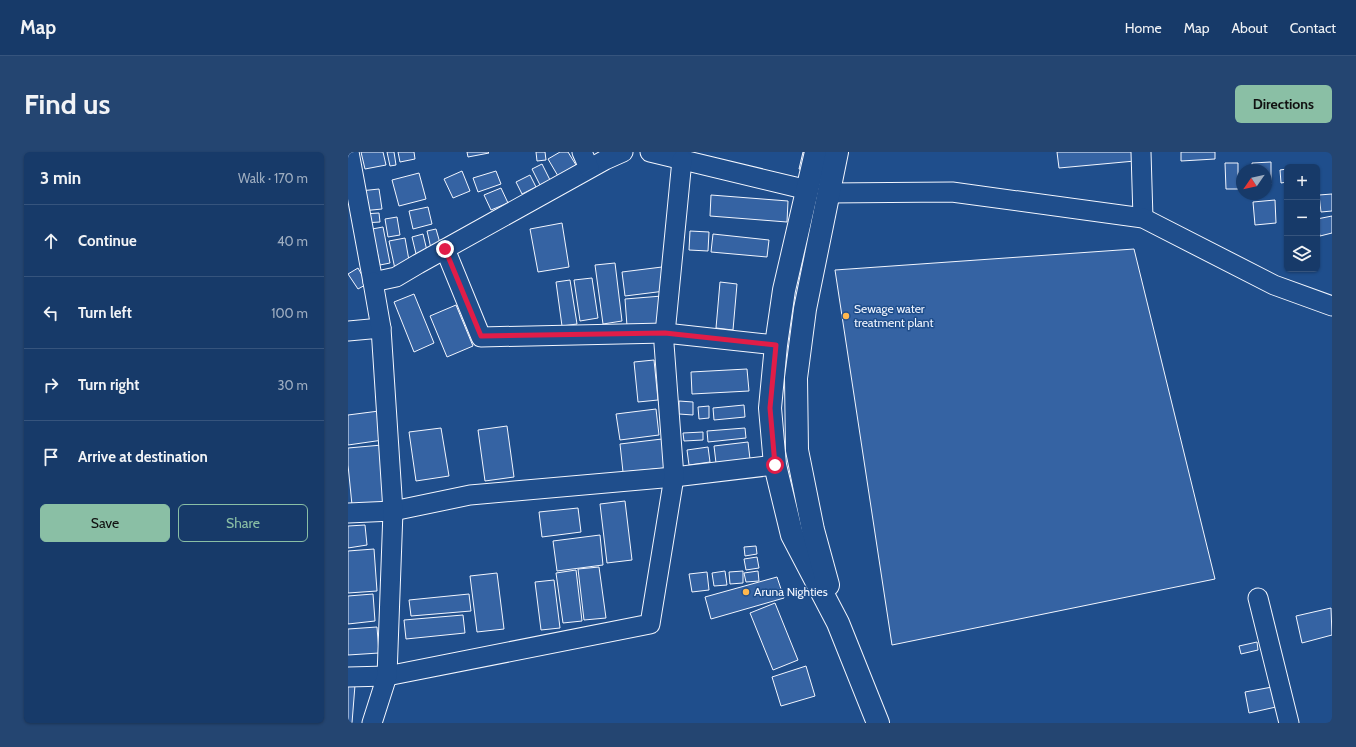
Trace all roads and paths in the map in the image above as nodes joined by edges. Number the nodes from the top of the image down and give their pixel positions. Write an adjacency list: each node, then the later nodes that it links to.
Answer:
1 (349, 152): 12 (street)
2 (623, 152): 7 (street)
3 (650, 152): 8 (street)
4 (816, 152): 9 (main road)
5 (837, 152): 9 (main road)
6 (1141, 152): 10 (street)
7 (586, 160): 11 (street)
8 (682, 160): 9 (street); 16 (street)
9 (818, 191): 10 (street); 17 (main road); 23 (main road)
10 (1143, 218): 13 (street)
11 (445, 249): 12 (street); 16 (street)
12 (373, 282): 14 (street)
13 (1332, 306)
14 (381, 328): 15 (street); 20 (street)
15 (348, 331)
16 (665, 333): 17 (street); 19 (street)
17 (776, 345): 18 (main road)
18 (775, 465): 19 (street); 23 (main road)
19 (674, 477): 20 (street); 24 (street)
20 (393, 511): 21 (street); 24 (street)
21 (348, 513)
22 (1258, 598): 28 (street)
23 (840, 628): 27 (main road)
24 (387, 676): 25 (street); 26 (street)
25 (348, 677)
26 (372, 723)
27 (878, 723)
28 (1289, 723)

